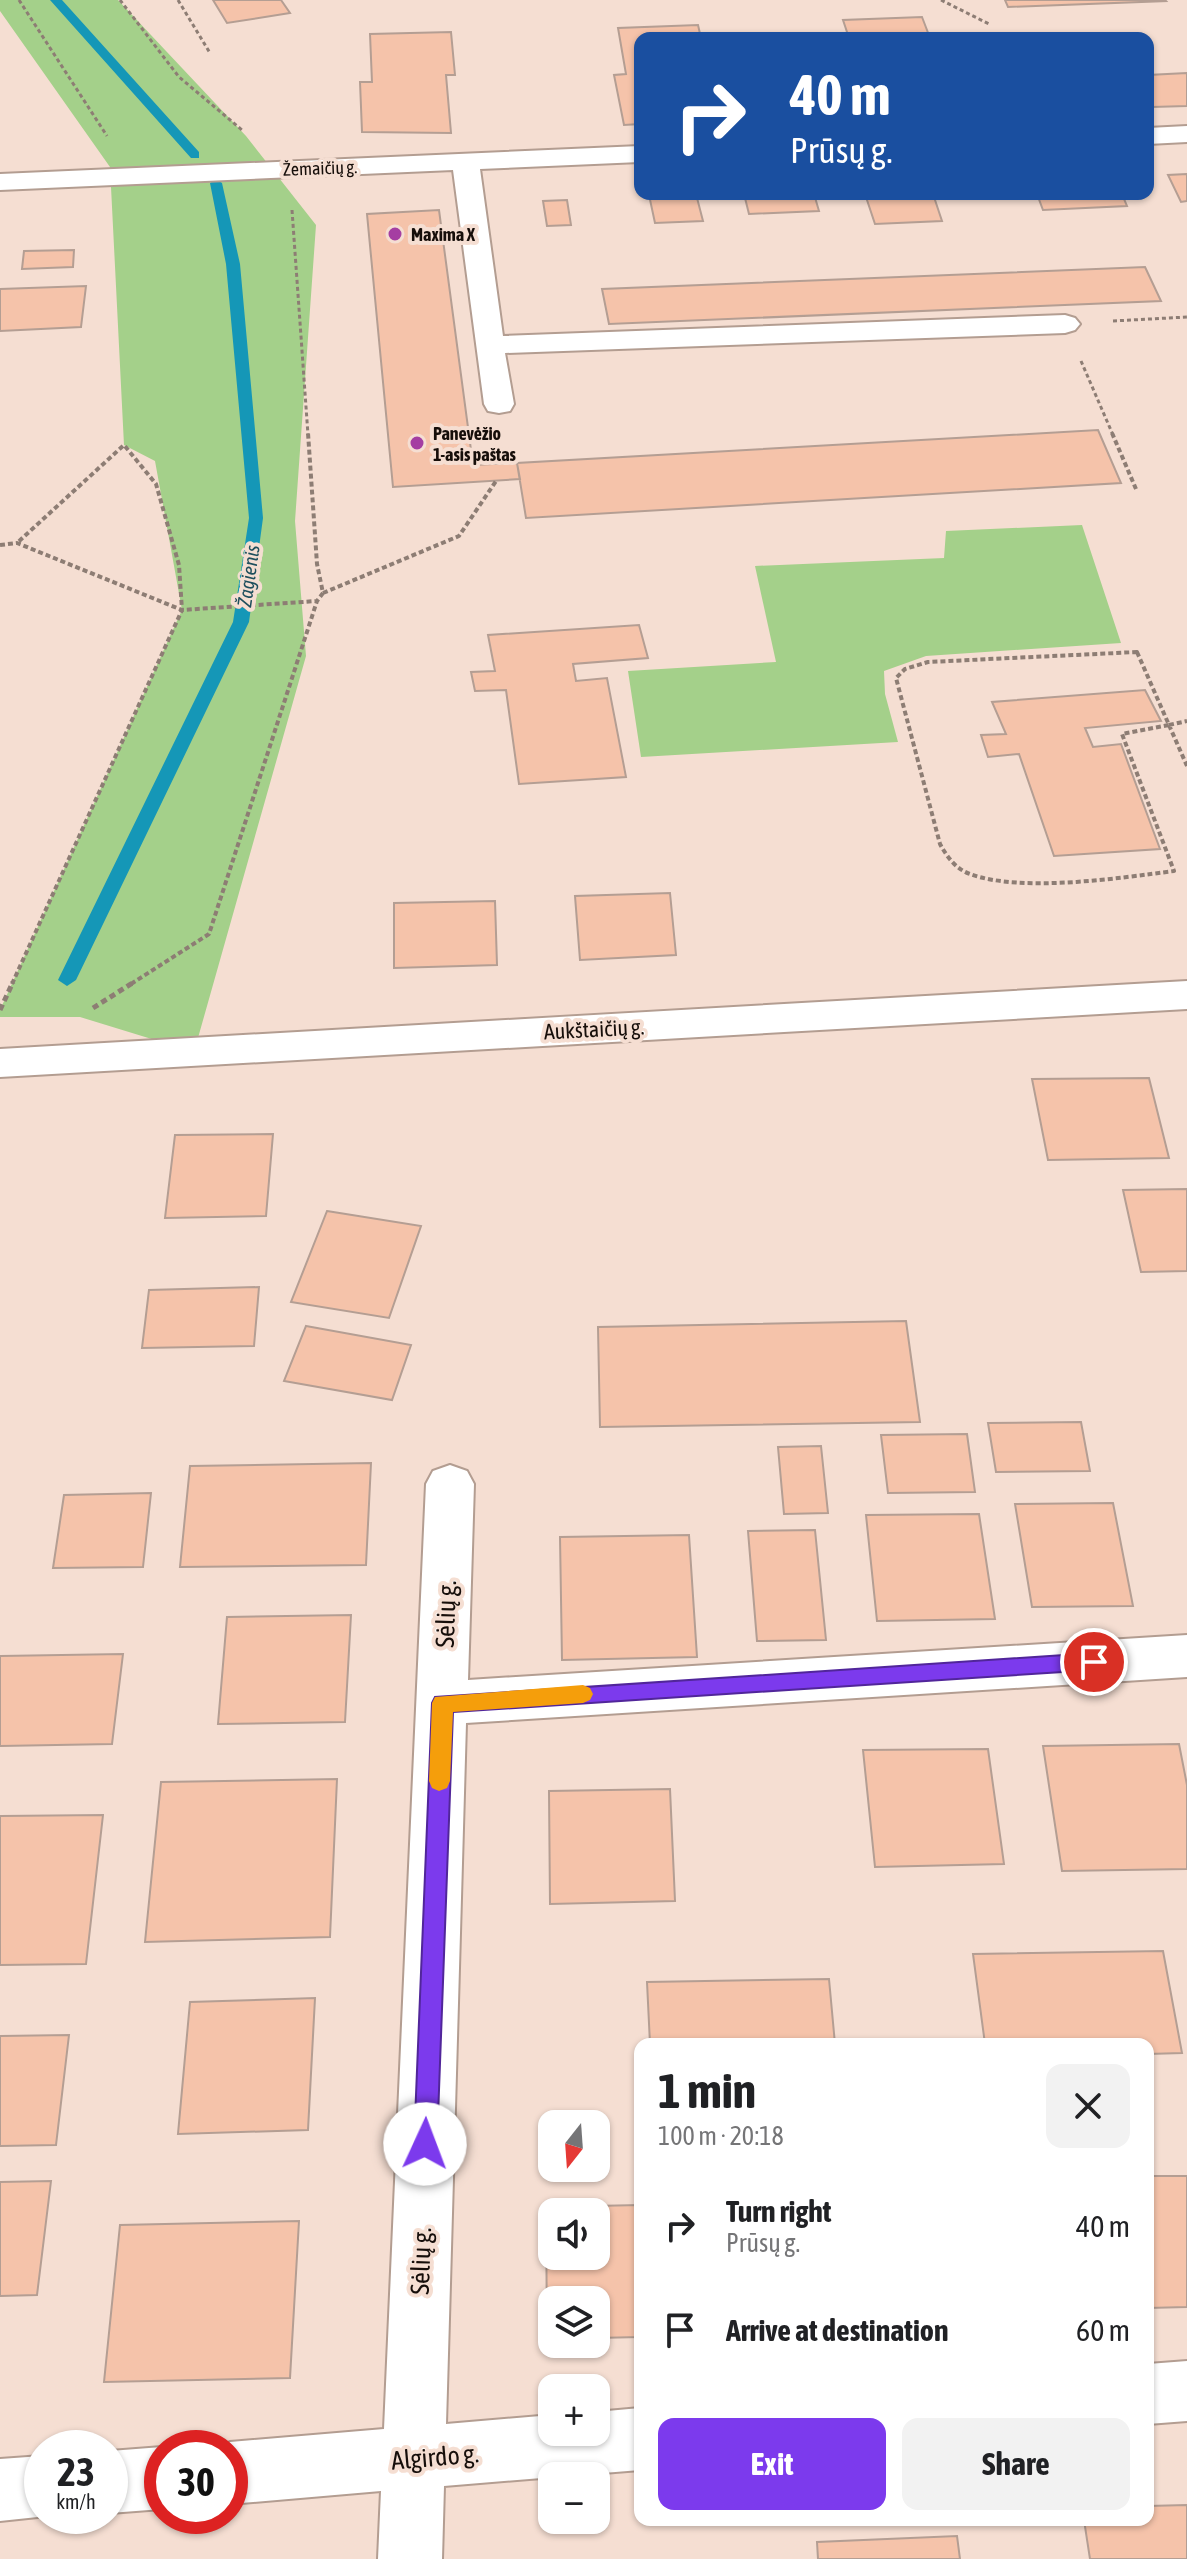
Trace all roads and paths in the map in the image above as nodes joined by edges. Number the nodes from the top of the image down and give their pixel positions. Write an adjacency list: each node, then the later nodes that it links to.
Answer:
1 (19, 0): 12 (path)
2 (120, 0): 11 (path)
3 (178, 0): 6 (path)
4 (941, 0): 5 (path)
5 (991, 25)
6 (210, 53)
7 (1187, 134): 8 (street)
8 (1154, 136)
9 (634, 154): 10 (street, Žemaičių g.)
10 (465, 161): 11 (street, Žemaičių g.); 16 (street)
11 (288, 169): 12 (street, Žemaičių g.); 22 (path)
12 (141, 176): 13 (street, Žemaičių g.)
13 (0, 182)
14 (1187, 317): 15 (path)
15 (1065, 324): 16 (street); 19 (path)
16 (489, 345): 17 (street)
17 (499, 404)
18 (496, 481): 22 (path)
19 (1136, 489)
20 (17, 543): 21 (path); 24 (path); 24 (path)
21 (0, 545)
22 (323, 593): 23 (path)
23 (317, 601): 24 (path); 29 (path)
24 (182, 610): 30 (path)
25 (1187, 721): 26 (path)
26 (1168, 727): 26 (path); 27 (path)
27 (1187, 766)
28 (1187, 995): 31 (street, Aukštaičių g.)
29 (93, 1009)
30 (0, 1010)
31 (0, 1063)
32 (450, 1484): 34 (street, Sėlių g.)
33 (1187, 1656): 34 (street)
34 (442, 1703): 38 (street, Sėlių g.)
35 (1187, 2391): 36 (street)
36 (1154, 2394)
37 (634, 2440): 38 (street, Algirdo g.)
38 (413, 2459): 39 (street, Algirdo g.); 42 (street, Sėlių g.)
39 (248, 2472)
40 (24, 2488): 41 (street)
41 (0, 2490)
42 (410, 2559)

